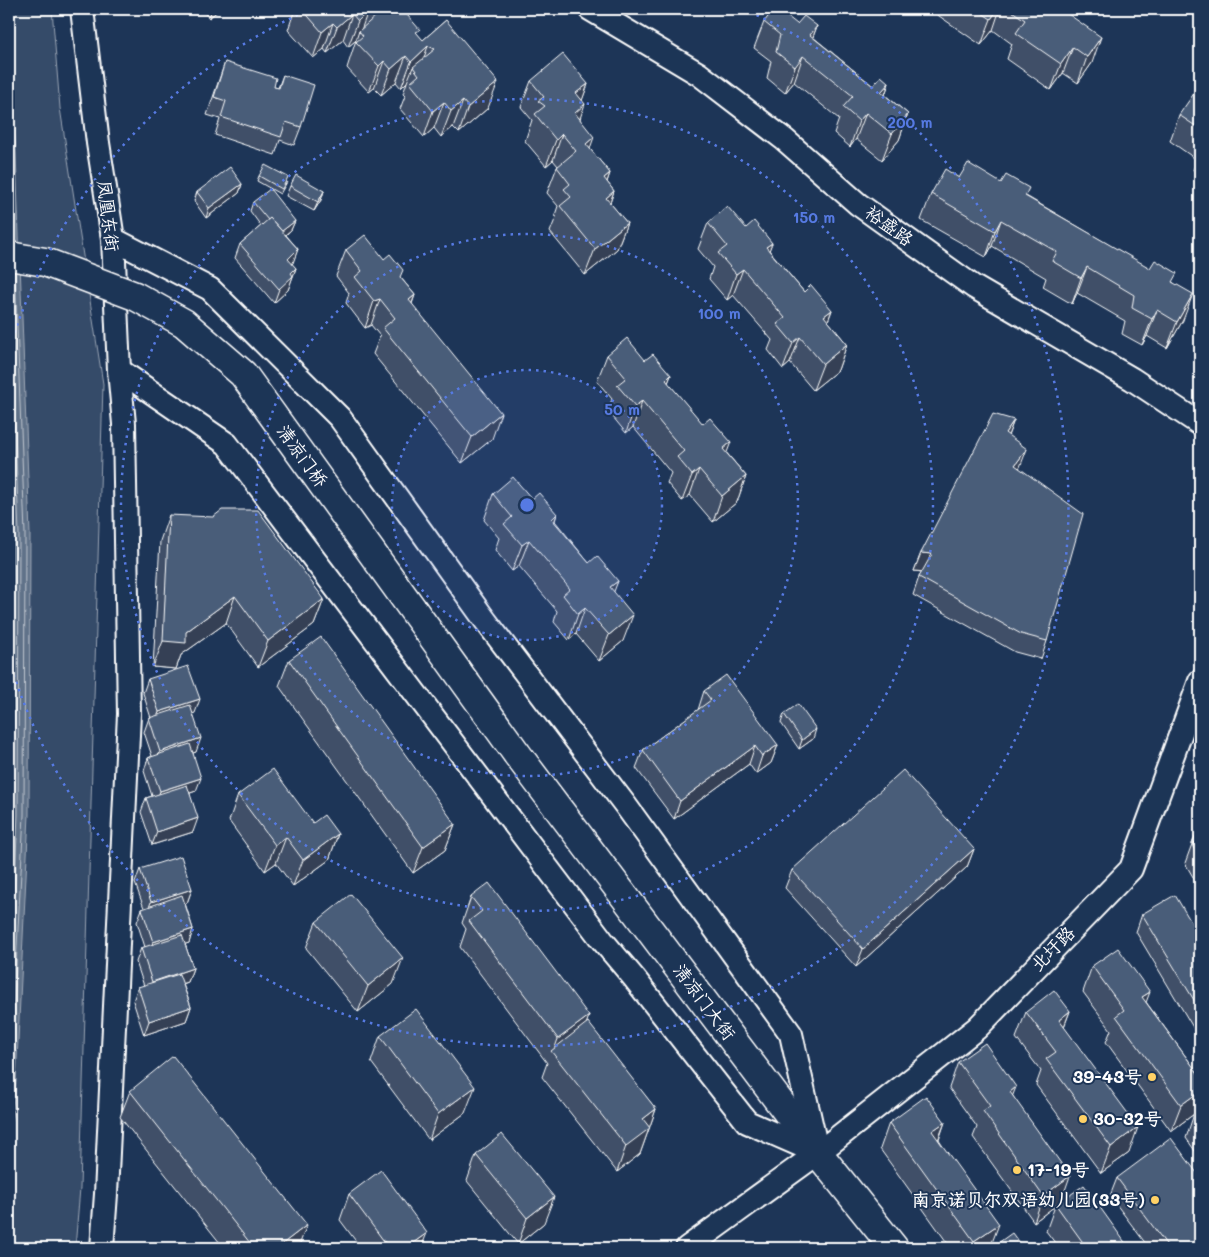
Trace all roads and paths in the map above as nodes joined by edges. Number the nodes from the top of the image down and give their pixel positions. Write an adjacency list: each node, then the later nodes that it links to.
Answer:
1 (82, 9): 3 (street, 凤凰东街)
2 (590, 9): 6 (street, 裕盛路)
3 (113, 239): 5 (street, 凤凰东街); 9 (street)
4 (9, 256): 8 (main road, 清凉门桥, bridge)
5 (119, 370): 9 (street); 10 (street, 凤凰东街)
6 (1200, 424)
7 (1200, 681): 9 (street, 北圩路)
8 (517, 754): 9 (main road, 清凉门大街)
9 (818, 1153): 11 (street, 北圩路); 12 (main road, 清凉门大街)
10 (102, 1248)
11 (687, 1248)
12 (894, 1248)

